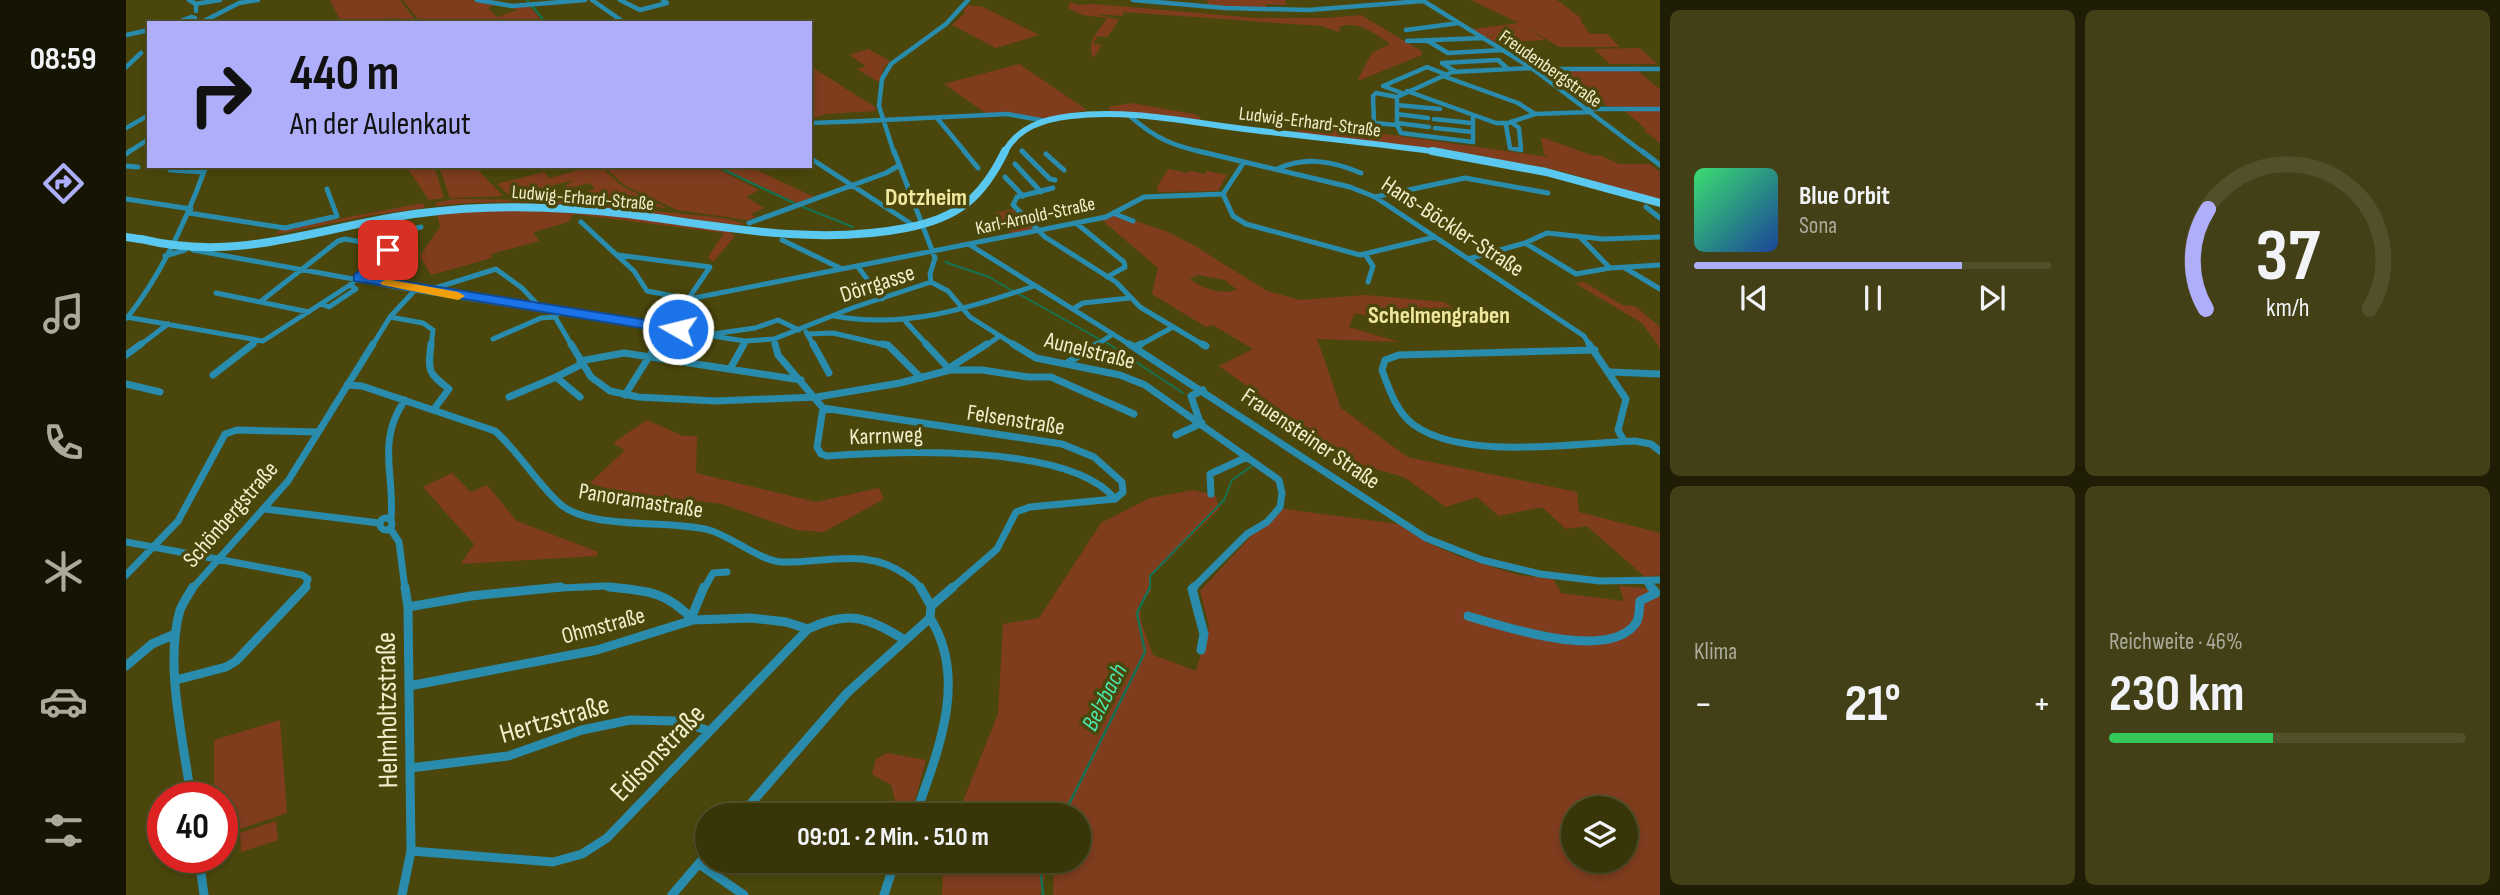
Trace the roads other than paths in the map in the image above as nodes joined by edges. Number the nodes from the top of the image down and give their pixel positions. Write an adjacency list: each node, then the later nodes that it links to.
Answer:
1 (189, 0): 13 (street)
2 (220, 0): 13 (street)
3 (258, 0): 16 (street)
4 (477, 0): 5 (street)
5 (584, 0)
6 (592, 0): 17 (street)
7 (620, 0): 8 (street)
8 (663, 0)
9 (968, 0): 47 (street)
10 (1133, 0): 14 (street)
11 (1355, 0): 14 (street)
12 (1422, 0): 14 (street); 18 (street, Freudenbergstraße)
13 (195, 4): 15 (street)
14 (1364, 6)
15 (186, 20): 16 (street)
16 (204, 21)
17 (622, 21)
18 (1460, 23): 20 (street); 22 (street, Freudenbergstraße)
19 (147, 30): 21 (street)
20 (1406, 30)
21 (126, 35)
22 (1485, 38): 23 (street); 26 (street, Freudenbergstraße)
23 (1464, 39): 25 (street); 27 (street)
24 (1407, 41): 25 (street)
25 (1429, 41): 27 (street)
26 (1504, 50): 27 (street); 31 (street, Freudenbergstraße)
27 (1481, 51)
28 (141, 53): 29 (street)
29 (126, 67)
30 (1509, 69): 31 (street); 33 (street); 33 (street)
31 (1532, 69): 32 (street); 40 (street, Freudenbergstraße)
32 (1660, 69)
33 (1456, 72): 34 (street)
34 (1444, 75): 35 (street); 35 (street); 42 (street)
35 (1404, 92): 36 (street); 44 (street)
36 (1397, 97): 37 (street); 49 (street)
37 (1397, 105): 38 (street); 41 (street)
38 (1440, 109)
39 (1660, 109): 40 (street)
40 (1589, 110): 42 (street); 65 (street, Freudenbergstraße)
41 (1398, 114): 52 (street); 54 (street)
42 (1535, 114): 50 (street)
43 (147, 116): 55 (street)
44 (1474, 117): 52 (street); 53 (street)
45 (937, 118): 47 (street); 48 (street); 69 (street)
46 (1136, 119): 48 (main road, Ludwig-Erhard-Straße); 63 (street, Hans-Böckler-Straße); 90 (main road, Ludwig-Erhard-Straße)
47 (883, 120): 51 (street); 67 (street)
48 (1044, 121): 98 (main road, Ludwig-Erhard-Straße)
49 (1374, 122): 54 (street); 56 (street)
50 (1511, 122): 53 (street); 53 (street)
51 (812, 123)
52 (1471, 123): 57 (street)
53 (1503, 123)
54 (1397, 124): 57 (street); 57 (street)
55 (126, 128)
56 (1373, 131)
57 (1472, 132)
58 (147, 140): 60 (street)
59 (1022, 151): 78 (street)
60 (126, 154)
61 (1046, 154): 72 (street)
62 (812, 159): 80 (street)
63 (1244, 162): 73 (street, Hans-Böckler-Straße); 86 (street)
64 (1015, 164): 84 (street)
65 (1660, 165)
66 (126, 166): 68 (street)
67 (898, 166): 74 (street); 76 (street)
68 (138, 167)
69 (978, 168)
70 (205, 169): 71 (street); 92 (street)
71 (170, 170)
72 (1064, 170)
73 (1276, 170): 75 (street); 88 (street, Hans-Böckler-Straße)
74 (886, 173): 76 (street); 79 (street)
75 (1361, 173)
76 (901, 176): 98 (street)
77 (1005, 177): 87 (street)
78 (1055, 180)
79 (864, 181): 80 (street); 83 (street)
80 (852, 185): 83 (street); 101 (street)
81 (1053, 188): 84 (street)
82 (327, 189): 92 (street)
83 (861, 191): 95 (street)
84 (1041, 192): 87 (street)
85 (1548, 193): 88 (street)
86 (1223, 194): 93 (street, Karl-Arnold-Straße); 115 (street)
87 (1023, 195): 102 (street)
88 (1375, 197): 104 (street, Hans-Böckler-Straße)
89 (126, 199): 92 (street)
90 (1660, 203)
91 (1646, 207): 94 (street)
92 (190, 211): 109 (street)
93 (1113, 213): 96 (street); 99 (street, Karl-Arnold-Straße)
94 (1660, 218)
95 (901, 220): 98 (main road, Ludwig-Erhard-Straße); 101 (main road, Ludwig-Erhard-Straße)
96 (1133, 221)
97 (581, 222): 116 (street)
98 (917, 223): 101 (main road, Ludwig-Erhard-Straße); 114 (street)
99 (1076, 223): 102 (street, Karl-Arnold-Straße); 127 (street)
100 (421, 227): 112 (street)
101 (749, 228): 111 (main road, Ludwig-Erhard-Straße)
102 (1038, 231): 110 (street, Karl-Arnold-Straße); 127 (street)
103 (126, 237): 109 (main road)
104 (1435, 237): 115 (street); 118 (street, Hans-Böckler-Straße)
105 (1580, 237): 106 (street); 108 (street); 123 (street)
106 (1660, 237)
107 (782, 240): 126 (street)
108 (1525, 243): 118 (street); 123 (street)
109 (170, 245): 111 (main road, Ludwig-Erhard-Straße); 113 (main road, Ludwig-Erhard-Straße); 117 (street)
110 (970, 245): 114 (street, Karl-Arnold-Straße); 131 (street, Frauensteiner Straße)
111 (241, 246): 113 (main road, Ludwig-Erhard-Straße); 119 (street); 120 (street)
112 (389, 247): 125 (street); 128 (street)
113 (189, 250): 117 (street); 119 (street)
114 (933, 252): 122 (street, Karl-Arnold-Straße); 129 (street)
115 (1365, 254): 130 (street)
116 (618, 255): 138 (street, Karl-Arnold-Straße); 138 (street)
117 (165, 256): 148 (street)
118 (1468, 258): 164 (street, Hans-Böckler-Straße)
119 (244, 259): 120 (street)
120 (254, 261): 125 (street)
121 (1660, 265): 124 (street)
122 (858, 267): 126 (street, Karl-Arnold-Straße); 139 (street)
123 (1610, 268): 124 (street)
124 (1624, 268): 133 (street)
125 (303, 270): 128 (street); 140 (street)
126 (842, 270): 138 (street, Karl-Arnold-Straße)
127 (1107, 277): 137 (street)
128 (357, 279): 132 (street); 144 (street)
129 (931, 282): 139 (street, Dörrgasse); 142 (street, Aunelstraße)
130 (1368, 282)
131 (1034, 286): 142 (street); 143 (street, Frauensteiner Straße)
132 (415, 289): 134 (street); 136 (street); 149 (street, Schönbergstraße)
133 (1660, 289)
134 (429, 290): 136 (street); 141 (street)
135 (216, 293): 140 (street)
136 (459, 296): 141 (street, Dörrgasse)
137 (1130, 298): 143 (street); 152 (street)
138 (689, 299): 153 (street)
139 (881, 299): 147 (street, Dörrgasse)
140 (260, 302): 144 (street)
141 (535, 308): 146 (street, Dörrgasse)
142 (960, 308): 150 (street); 157 (street, Aunelstraße)
143 (1073, 309): 155 (street, Frauensteiner Straße)
144 (310, 311): 145 (street); 160 (street)
145 (319, 313)
146 (558, 314): 153 (street, Dörrgasse); 158 (street); 168 (street)
147 (833, 316): 150 (street); 154 (street, Dörrgasse)
148 (127, 317): 151 (street)
149 (390, 317): 181 (street, Schönbergstraße); 190 (street)
150 (906, 321): 171 (street)
151 (168, 324): 160 (street); 165 (street)
152 (1173, 327): 162 (street); 163 (street)
153 (668, 328): 156 (street, Dörrgasse); 166 (street)
154 (803, 331): 156 (street); 159 (street, Dörrgasse); 173 (street); 178 (street)
155 (1114, 334): 163 (street, Frauensteiner Straße); 169 (street)
156 (709, 336): 161 (street, Dörrgasse)
157 (1000, 336): 167 (street, Aunelstraße); 171 (street)
158 (493, 339)
159 (775, 339): 161 (street, Dörrgasse); 179 (street)
160 (260, 341): 175 (street)
161 (745, 341): 170 (street)
162 (1206, 346)
163 (1135, 347): 182 (street, Frauensteiner Straße)
164 (1595, 350): 172 (street, Hans-Böckler-Straße); 195 (street)
165 (126, 355)
166 (648, 357): 168 (street); 170 (street); 184 (street)
167 (1036, 358): 169 (street, Aunelstraße); 176 (street)
168 (581, 363): 177 (street); 184 (street)
169 (1066, 364): 192 (street, Aunelstraße)
170 (730, 369): 179 (street)
171 (949, 369): 176 (street); 178 (street)
172 (1610, 372): 174 (street); 195 (street, Hans-Böckler-Straße)
173 (829, 373)
174 (1660, 374)
175 (213, 375)
176 (1040, 375): 191 (street)
177 (556, 377): 185 (street); 186 (street)
178 (921, 378): 187 (street)
179 (801, 380): 187 (street)
180 (126, 384): 183 (street)
181 (347, 385): 188 (street, Panoramastraße); 193 (street, Schönbergstraße)
182 (1203, 390): 192 (street); 208 (street, Frauensteiner Straße)
183 (160, 391)
184 (625, 396): 187 (street)
185 (509, 397)
186 (580, 397)
187 (817, 397): 189 (street)
188 (405, 400): 190 (street, Panoramastraße); 201 (street, Helmholtzstraße)
189 (823, 408): 199 (street, Felsenstraße); 199 (street, Karrnweg)
190 (434, 409): 209 (street, Panoramastraße)
191 (1134, 414)
192 (1201, 423): 194 (street); 197 (street, Aunelstraße)
193 (318, 432): 200 (street, Schönbergstraße); 203 (street)
194 (1176, 435)
195 (1624, 441): 196 (street)
196 (1660, 451)
197 (1248, 457): 198 (street); 217 (street, Aunelstraße)
198 (1211, 494)
199 (1115, 499): 209 (street)
200 (265, 509): 201 (street); 204 (street, Schönbergstraße)
201 (390, 523): 210 (street, Helmholtzstraße)
202 (126, 542): 203 (street)
203 (153, 547): 204 (street); 206 (street)
204 (216, 560): 215 (street, Schönbergstraße); 219 (street)
205 (727, 572): 212 (street)
206 (126, 575)
207 (1660, 580): 208 (street, Frauensteiner Straße)
208 (1646, 581): 211 (street)
209 (931, 606): 213 (street)
210 (408, 607): 212 (street); 220 (street, Helmholtzstraße)
211 (1468, 616)
212 (693, 618): 214 (street, Ohmstraße); 220 (street, Ohmstraße)
213 (930, 618): 216 (street); 225 (street)
214 (808, 629): 216 (street, Edisonstraße); 221 (street, Edisonstraße)
215 (175, 634): 218 (street); 219 (street, Schönbergstraße)
216 (905, 640): 224 (street)
217 (1200, 650)
218 (126, 666)
219 (176, 680): 223 (street, Schönbergstraße)
220 (409, 685): 222 (street, Helmholtzstraße)
221 (709, 731): 222 (street, Hertzstraße); 226 (street, Edisonstraße)
222 (410, 768): 226 (street, Helmholtzstraße)
223 (189, 782)
224 (752, 803)
225 (920, 803)
226 (411, 851): 232 (street, Helmholtzstraße)
227 (695, 869): 233 (street)
228 (201, 873): 231 (street)
229 (712, 873): 234 (street)
230 (890, 873): 235 (street)
231 (204, 895)
232 (402, 895)
233 (672, 895)
234 (744, 895)
235 (884, 895)

